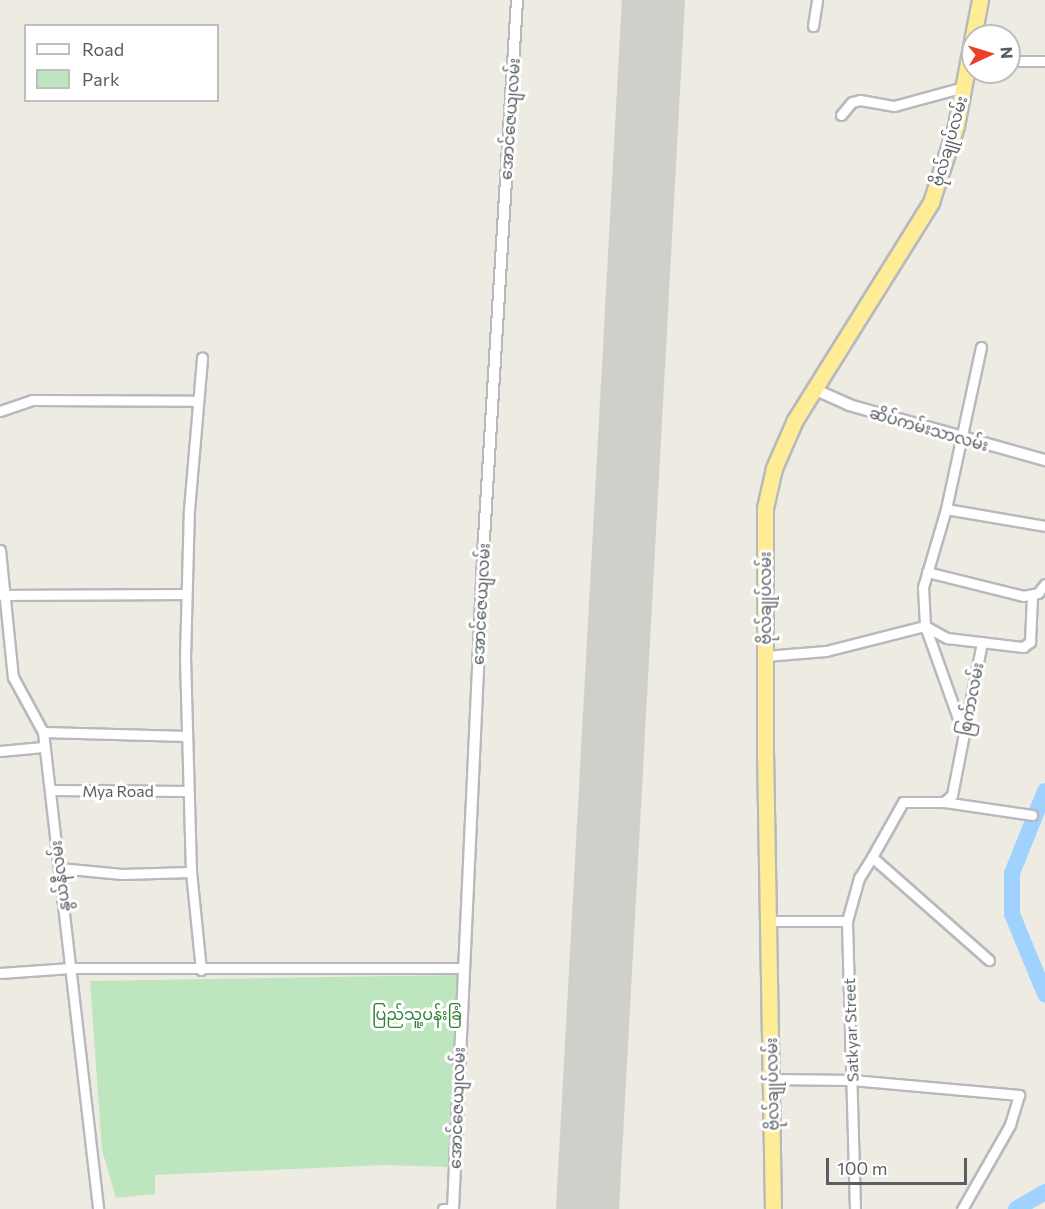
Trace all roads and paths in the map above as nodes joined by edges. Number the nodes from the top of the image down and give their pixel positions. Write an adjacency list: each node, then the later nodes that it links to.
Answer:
1 (518, 0): 45 (street, အောင်ဇေယျလမ်း)
2 (817, 0): 5 (street)
3 (980, 0): 4 (highway, ဗိုလ်ချုပ်လမ်း)
4 (975, 24)
5 (813, 26)
6 (1021, 61): 7 (street)
7 (1045, 61)
8 (965, 84): 9 (highway, ဗိုလ်ချုပ်လမ်း)
9 (964, 87): 10 (street); 13 (highway, ဗိုလ်ချုပ်လမ်း)
10 (841, 115)
11 (981, 346): 16 (street)
12 (202, 358): 14 (street)
13 (816, 390): 16 (street, ဆိပ်ကမ်းသာလမ်း); 28 (highway, ဗိုလ်ချုပ်လမ်း)
14 (198, 401): 15 (street); 23 (street)
15 (0, 411)
16 (961, 439): 17 (street, ဆိပ်ကမ်းသာလမ်း); 18 (street)
17 (1045, 460)
18 (946, 509): 19 (street); 21 (street)
19 (1045, 526)
20 (0, 550): 24 (street, နွယ်နီလမ်း)
21 (927, 572): 25 (street); 26 (street)
22 (1045, 584): 25 (street)
23 (185, 594): 24 (street); 31 (street)
24 (3, 595): 29 (street, နွယ်နီလမ်း)
25 (1032, 596): 27 (street)
26 (925, 626): 27 (street, စြက်ာလမ်း); 28 (street); 30 (street)
27 (982, 642): 30 (street, စြက်ာလမ်း)
28 (765, 656): 41 (highway, ဗိုလ်ချုပ်လမ်း)
29 (43, 732): 31 (street); 32 (street, နွယ်နီလမ်း)
30 (964, 732): 36 (street, စြက်ာလမ်း)
31 (187, 736): 35 (street)
32 (43, 747): 33 (street); 34 (street, နွယ်နီလမ်း)
33 (0, 751)
34 (50, 790): 35 (street, Mya Road); 39 (street, နွယ်နီလမ်း)
35 (187, 792): 40 (street)
36 (944, 802): 37 (street); 38 (street)
37 (1032, 815)
38 (872, 857): 42 (street, Satkyar Street); 43 (street)
39 (58, 868): 40 (street); 44 (street, နွယ်နီလမ်း)
40 (191, 872): 46 (street)
41 (770, 921): 42 (street); 48 (highway, ဗိုလ်ချုပ်လမ်း)
42 (847, 921): 49 (street, Satkyar Street)
43 (989, 960)
44 (71, 968): 46 (street); 47 (street); 50 (street, နွယ်နီလမ်း)
45 (463, 968): 46 (street); 52 (street, အောင်ဇေယျလမ်း)
46 (201, 970)
47 (0, 973)
48 (772, 1079): 49 (street); 53 (highway, ဗိုလ်ချုပ်လမ်း)
49 (852, 1080): 54 (street, Satkyar Street); 55 (street)
50 (98, 1209)
51 (443, 1209): 52 (street)
52 (453, 1209)
53 (773, 1209)
54 (855, 1209)
55 (962, 1209)

